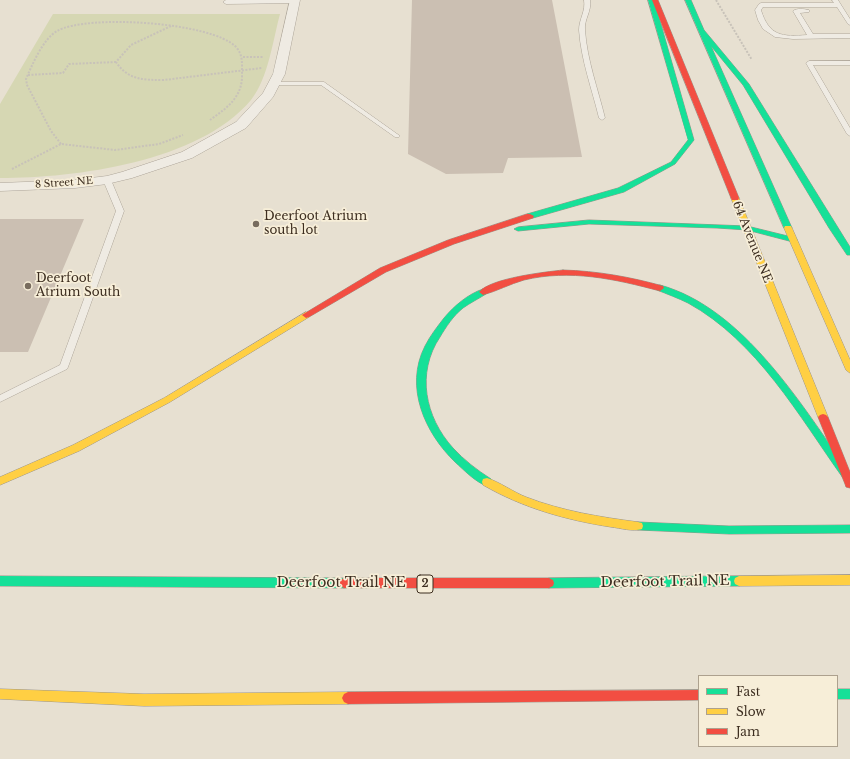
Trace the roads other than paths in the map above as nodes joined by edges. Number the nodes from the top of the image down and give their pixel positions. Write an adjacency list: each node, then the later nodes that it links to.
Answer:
1 (587, 0): 15 (lane)
2 (651, 0): 23 (main road)
3 (655, 0): 22 (main road, 64 Avenue NE)
4 (688, 0): 10 (main road)
5 (295, 1): 6 (lane); 14 (street, 8 Street NE)
6 (226, 2)
7 (836, 2): 8 (lane); 11 (lane)
8 (842, 11): 9 (lane); 11 (lane)
9 (850, 23)
10 (700, 29): 19 (main road); 25 (main road)
11 (811, 36): 12 (lane)
12 (850, 36)
13 (850, 62): 16 (lane)
14 (275, 83): 17 (lane); 20 (street, 8 Street NE)
15 (602, 118)
16 (850, 134)
17 (397, 136)
18 (740, 142): 19 (main road)
19 (763, 173): 24 (main road)
20 (107, 180): 21 (street, 8 Street NE); 27 (lane)
21 (0, 187)
22 (747, 228): 23 (main road); 24 (main road); 28 (main road, 64 Avenue NE)
23 (481, 234): 29 (main road)
24 (793, 240): 26 (main road)
25 (850, 253)
26 (850, 370)
27 (0, 399)
28 (846, 475): 30 (main road, 64 Avenue NE); 31 (main road)
29 (0, 480)
30 (850, 484)
31 (850, 529)
32 (0, 580): 33 (main road, Deerfoot Trail NE / 2)
33 (850, 580)
34 (0, 694): 37 (main road)
35 (838, 694): 36 (main road)
36 (850, 694)
37 (698, 695)

